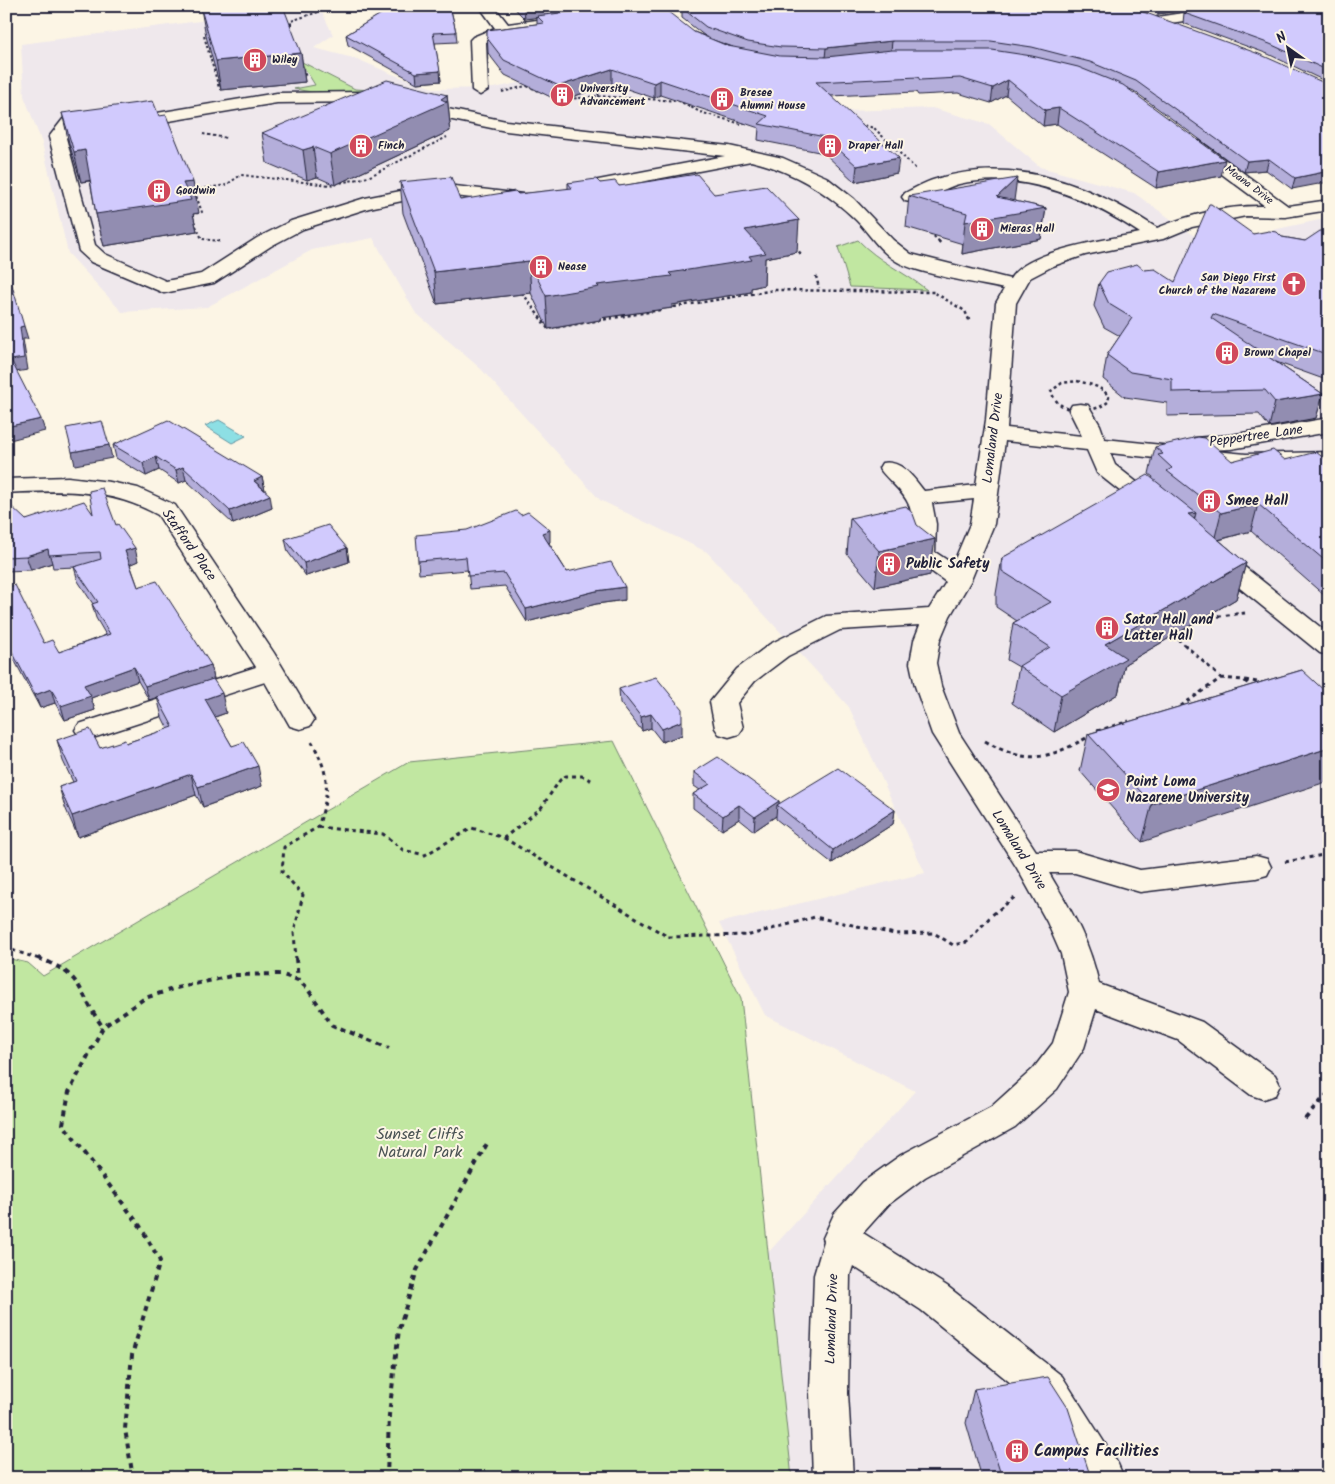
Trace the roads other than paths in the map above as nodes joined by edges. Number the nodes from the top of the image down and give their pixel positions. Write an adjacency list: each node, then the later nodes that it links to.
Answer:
1 (486, 6): 9 (street)
2 (1258, 6): 8 (street)
3 (657, 7): 4 (street); 5 (street)
4 (673, 13)
5 (610, 14)
6 (1141, 15): 8 (street)
7 (591, 17): 9 (street)
8 (1157, 21): 10 (street)
9 (504, 29): 11 (street)
10 (1184, 30)
11 (480, 90)
12 (1182, 136): 18 (street, Moana Drive)
13 (751, 156): 14 (street); 15 (street); 20 (street)
14 (559, 193)
15 (539, 196)
16 (910, 197): 19 (street)
17 (1329, 205): 18 (street, Lomaland Drive)
18 (1285, 212): 19 (street, Lomaland Drive)
19 (1156, 235): 20 (street, Lomaland Drive)
20 (1014, 286): 23 (street, Lomaland Drive)
21 (1080, 410): 24 (street)
22 (1329, 425): 25 (street, Peppertree Lane)
23 (995, 433): 24 (street, Peppertree Lane); 29 (street, Lomaland Drive)
24 (1095, 443): 25 (street, Peppertree Lane); 31 (street)
25 (1123, 446): 26 (street, Peppertree Lane)
26 (1329, 459)
27 (890, 468): 30 (street)
28 (6, 486): 36 (street, Stafford Place)
29 (986, 492): 30 (street); 33 (street, Lomaland Drive)
30 (920, 498): 33 (street)
31 (1174, 523)
32 (1197, 541): 35 (street)
33 (959, 580): 34 (street, Lomaland Drive)
34 (937, 616): 38 (street); 40 (street, Lomaland Drive)
35 (1329, 647)
36 (272, 671): 37 (street, Stafford Place); 39 (street)
37 (300, 720)
38 (729, 728)
39 (89, 730)
40 (1028, 862): 41 (street); 42 (street, Lomaland Drive)
41 (1256, 867)
42 (1085, 992): 43 (street); 44 (street, Lomaland Drive)
43 (1263, 1085)
44 (841, 1238): 45 (street, Lomaland Drive); 46 (street)
45 (833, 1478)
46 (1104, 1478)

